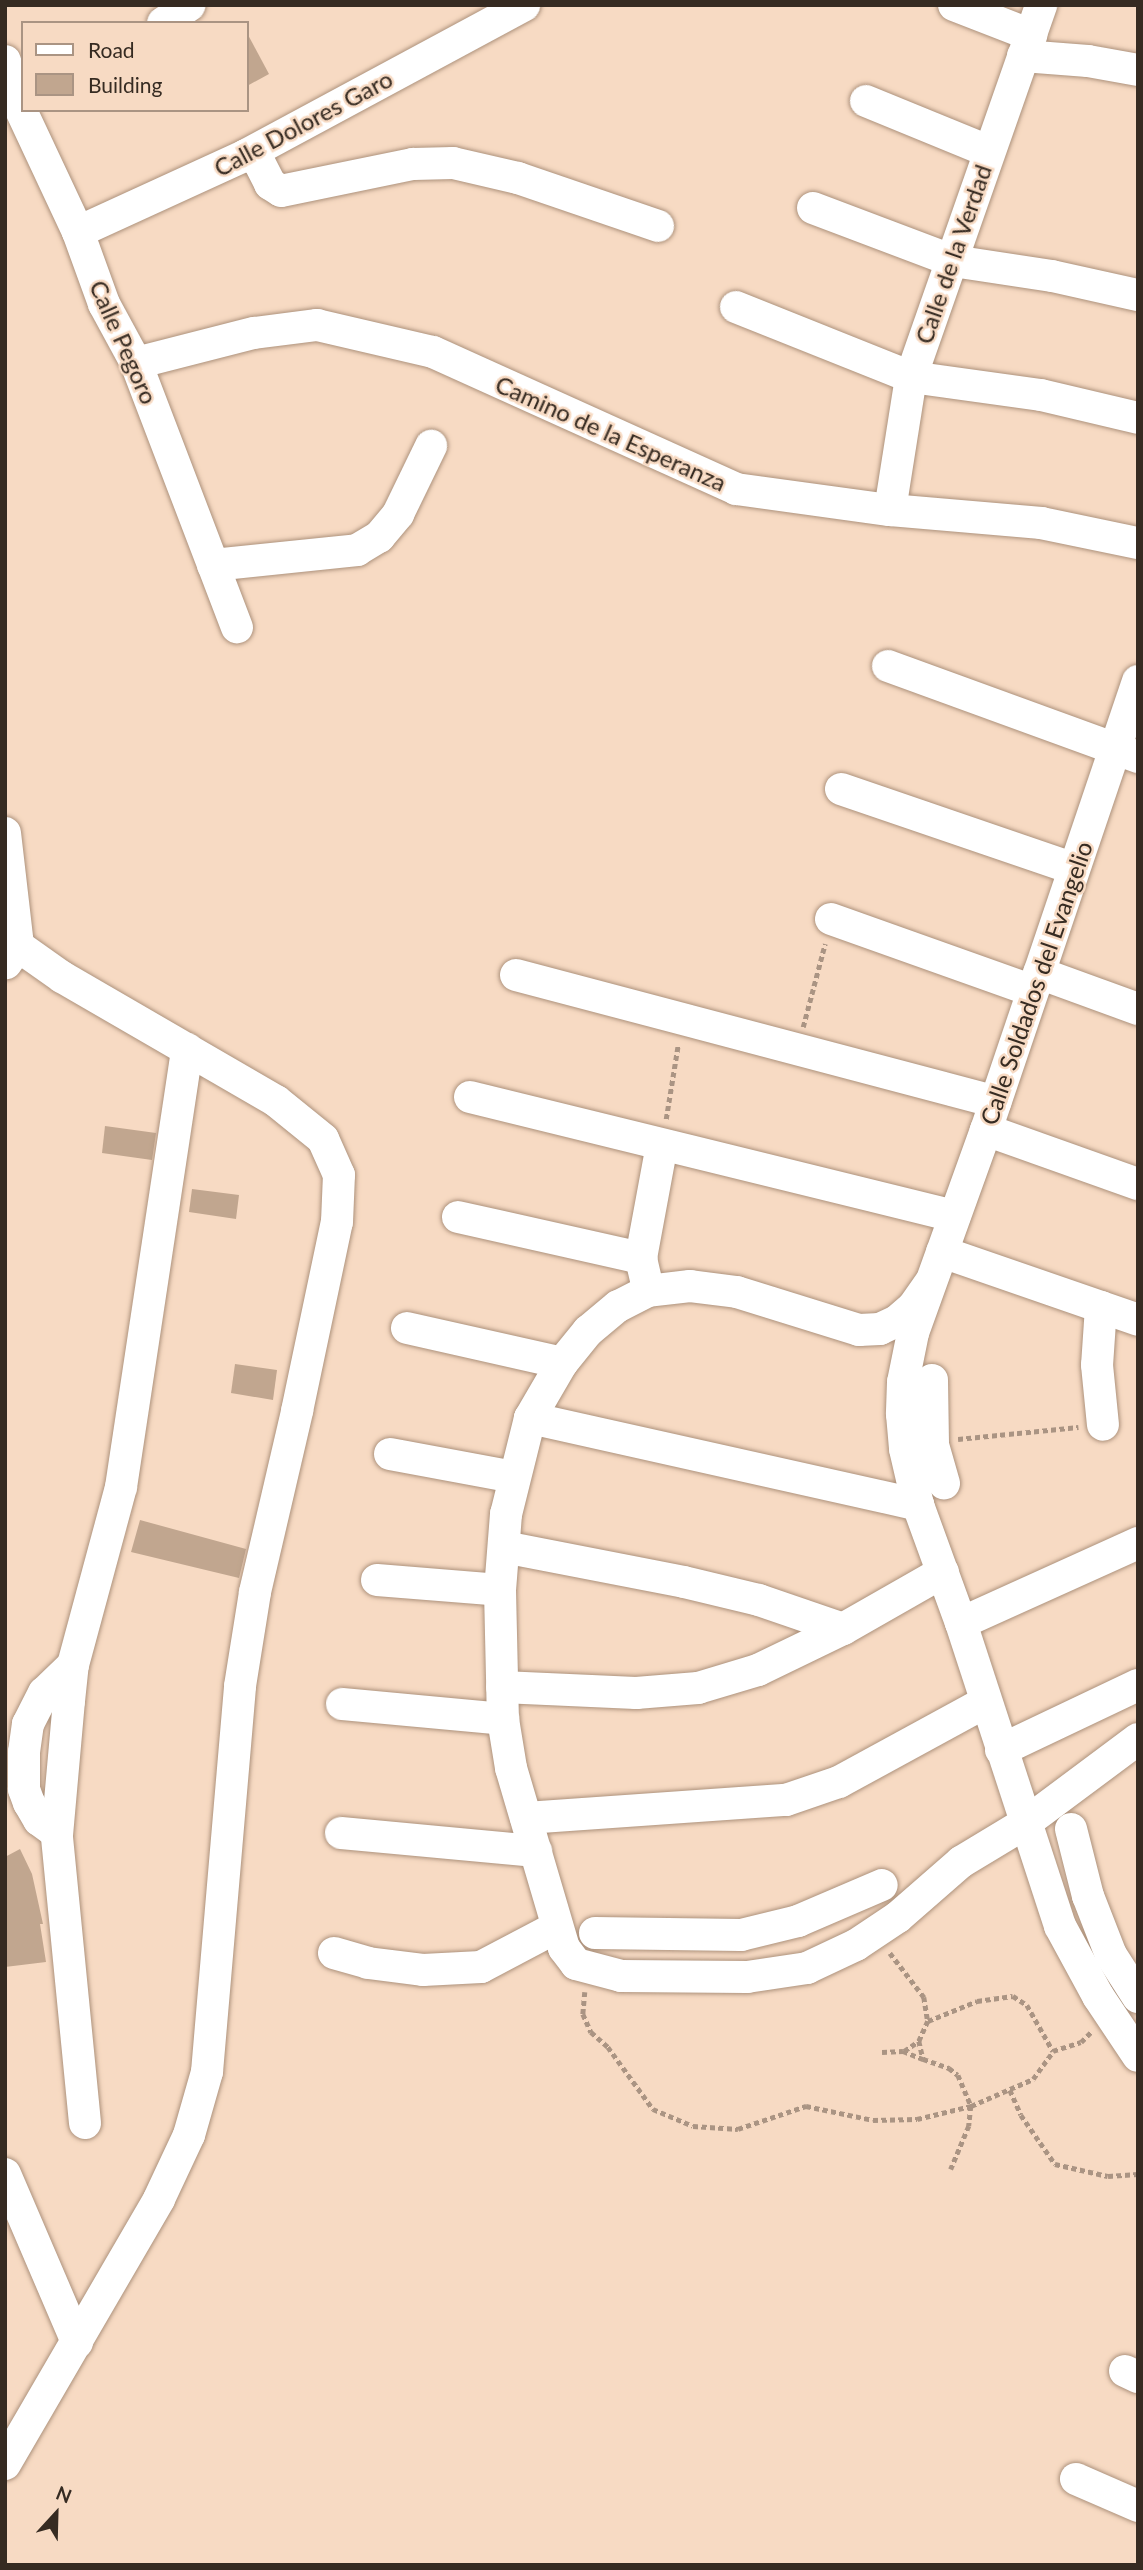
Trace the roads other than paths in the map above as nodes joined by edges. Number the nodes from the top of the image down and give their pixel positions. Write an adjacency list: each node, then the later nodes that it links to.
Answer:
1 (191, 5): 5 (street)
2 (524, 5): 13 (street, Calle Dolores Garo)
3 (954, 5): 6 (street)
4 (1041, 5): 6 (street, Calle de la Verdad)
5 (166, 21)
6 (1027, 46): 8 (street); 12 (street, Calle de la Verdad)
7 (5, 61): 10 (street, Calle Pegoro)
8 (1138, 70)
9 (866, 101): 12 (street)
10 (21, 105)
11 (24, 112): 16 (street, Calle Pegoro)
12 (988, 151): 17 (street, Calle de la Verdad)
13 (246, 155): 15 (street); 16 (street, Calle Dolores Garo)
14 (813, 208): 17 (street)
15 (658, 226)
16 (78, 232): 20 (street, Calle Pegoro)
17 (953, 261): 18 (street); 21 (street, Calle de la Verdad)
18 (1138, 295)
19 (736, 307): 21 (street)
20 (136, 363): 24 (street, Camino de la Esperanza); 26 (street, Calle Pegoro)
21 (911, 377): 22 (street); 24 (street, Calle de la Verdad)
22 (1138, 418)
23 (431, 446): 26 (street)
24 (890, 510): 25 (street, Camino de la Esperanza)
25 (1138, 543)
26 (213, 565): 27 (street, Calle Pegoro)
27 (237, 627)
28 (888, 666): 30 (street)
29 (1138, 681): 30 (street, Calle Soldados del Evangelio)
30 (1126, 753): 33 (street, Calle Soldados del Evangelio)
31 (841, 789): 33 (street)
32 (5, 833): 35 (street)
33 (1074, 869): 37 (street, Calle Soldados del Evangelio)
34 (831, 919): 37 (street)
35 (11, 955): 39 (street)
36 (516, 975): 41 (street)
37 (1036, 982): 38 (street); 41 (street, Calle Soldados del Evangelio)
38 (1138, 1009)
39 (187, 1049): 90 (street); 92 (street)
40 (470, 1097): 42 (street)
41 (991, 1116): 43 (street); 44 (street, Calle Soldados del Evangelio)
42 (662, 1145): 44 (street); 47 (street)
43 (1138, 1184)
44 (956, 1216): 46 (street, Calle Soldados del Evangelio)
45 (458, 1217): 47 (street)
46 (942, 1252): 48 (street, Calle Soldados del Evangelio); 50 (street)
47 (641, 1258): 49 (street)
48 (930, 1283): 49 (street); 57 (street)
49 (648, 1291): 53 (street)
50 (1101, 1307): 51 (street); 56 (street)
51 (1138, 1320)
52 (407, 1328): 53 (street)
53 (562, 1363): 55 (street)
54 (932, 1380): 57 (street)
55 (530, 1418): 59 (street); 61 (street)
56 (1103, 1425)
57 (919, 1447): 60 (street); 61 (street)
58 (390, 1454): 59 (street)
59 (514, 1477): 63 (street)
60 (944, 1483)
61 (918, 1504): 64 (street)
62 (1138, 1543): 67 (street)
63 (504, 1547): 66 (street); 68 (street)
64 (943, 1572): 67 (street); 68 (street)
65 (377, 1580): 66 (street)
66 (500, 1590): 70 (street)
67 (961, 1623): 71 (street)
68 (843, 1629): 70 (street)
69 (1138, 1685): 72 (street)
70 (502, 1687): 74 (street)
71 (986, 1702): 76 (street); 77 (street)
72 (1101, 1702): 75 (street); 76 (street)
73 (342, 1704): 74 (street)
74 (503, 1719): 77 (street)
75 (1130, 1744): 78 (street)
76 (1001, 1750): 78 (street)
77 (526, 1818): 81 (street)
78 (1024, 1824): 87 (street); 89 (street)
79 (1071, 1829): 88 (street)
80 (341, 1833): 81 (street)
81 (536, 1851): 83 (street)
82 (882, 1885): 85 (street)
83 (557, 1927): 86 (street); 87 (street)
84 (595, 1933): 85 (street)
85 (741, 1935): 87 (street)
86 (334, 1953)
87 (747, 1977)
88 (1138, 1997)
89 (1136, 2051)
90 (85, 2123)
91 (5, 2174): 92 (street)
92 (76, 2342): 93 (street)
93 (5, 2464)
94 (1076, 2479): 95 (street)
95 (1138, 2506)

